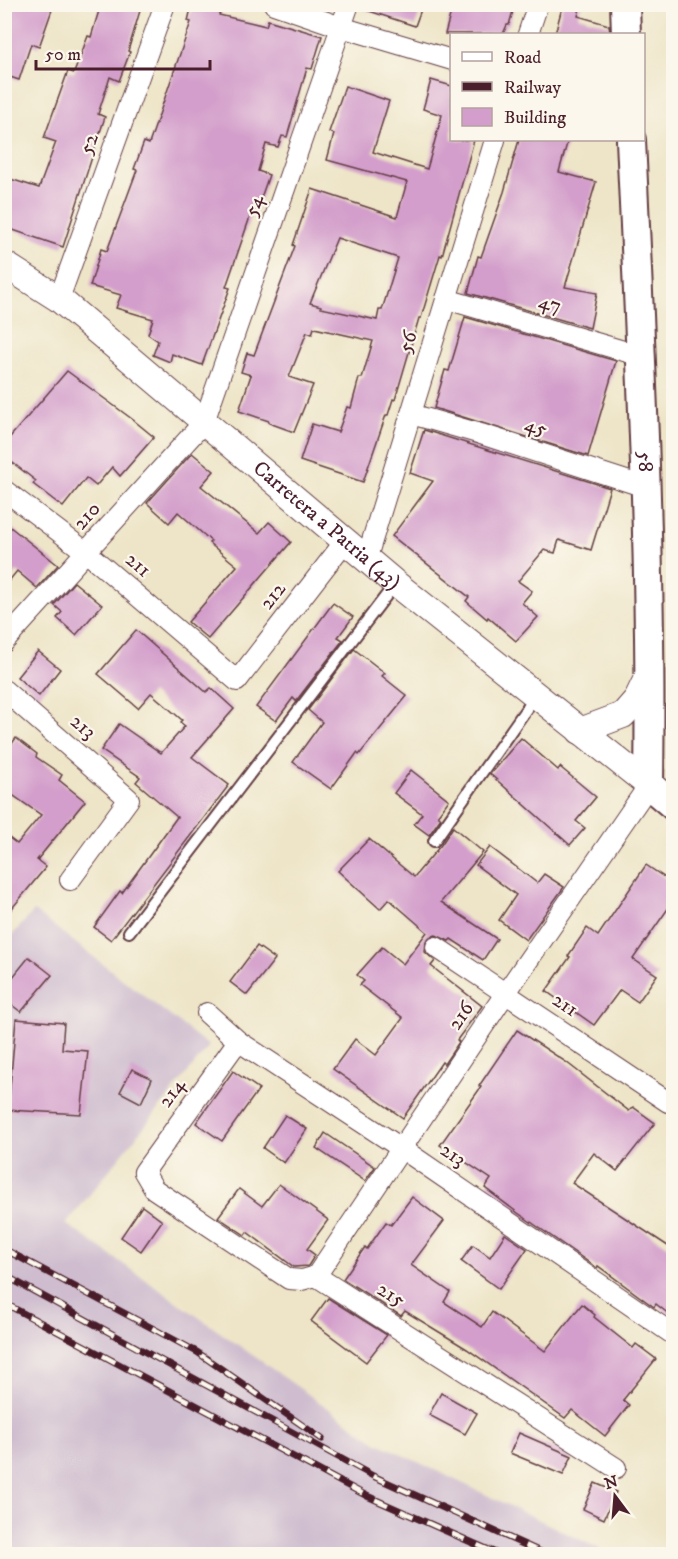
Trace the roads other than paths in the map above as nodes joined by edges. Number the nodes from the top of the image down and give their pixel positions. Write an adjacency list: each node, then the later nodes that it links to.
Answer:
1 (165, 4): 14 (street, 52)
2 (274, 4): 6 (street)
3 (349, 4): 6 (street, 54)
4 (538, 4): 7 (street)
5 (625, 4): 8 (main road)
6 (341, 27): 9 (street); 17 (street, 54)
7 (528, 33)
8 (626, 33)
9 (450, 59)
10 (495, 141): 13 (street, 56)
11 (631, 141): 15 (main road, 58)
12 (4, 264): 14 (street, Carretera a Patria (43))
13 (446, 298): 15 (street, 47); 16 (street, 56)
14 (59, 300): 17 (street, Carretera a Patria (43))
15 (641, 356): 18 (main road, 58)
16 (411, 414): 18 (street, 45); 22 (street, 56)
17 (204, 422): 20 (street, Carretera a Patria (43)); 21 (street, 210)
18 (645, 487): 25 (main road, 58)
19 (4, 490): 21 (street, 211)
20 (346, 540): 22 (street, Carretera a Patria (43)); 26 (street, 212)
21 (86, 552): 24 (street, 210); 26 (street, 211)
22 (367, 557): 23 (street, Carretera a Patria (43))
23 (396, 584): 28 (street, Carretera a Patria (43)); 34 (lane)
24 (4, 642)
25 (650, 671): 29 (street); 30 (main road, 58)
26 (237, 681)
27 (4, 690): 33 (street, 213)
28 (536, 695): 29 (street, Carretera a Patria (43)); 32 (lane)
29 (580, 731): 30 (street, Carretera a Patria (43))
30 (649, 784): 31 (main road); 36 (street, 216)
31 (674, 806)
32 (434, 842)
33 (70, 880)
34 (129, 932)
35 (436, 947): 36 (street, 211)
36 (505, 994): 39 (street, 211); 40 (street, 216)
37 (207, 1013): 38 (street, 213)
38 (238, 1041): 40 (street, 213); 41 (street, 214)
39 (668, 1102)
40 (401, 1148): 41 (street, 216); 42 (street, 213)
41 (316, 1276): 43 (street, 215)
42 (674, 1335)
43 (616, 1468)

